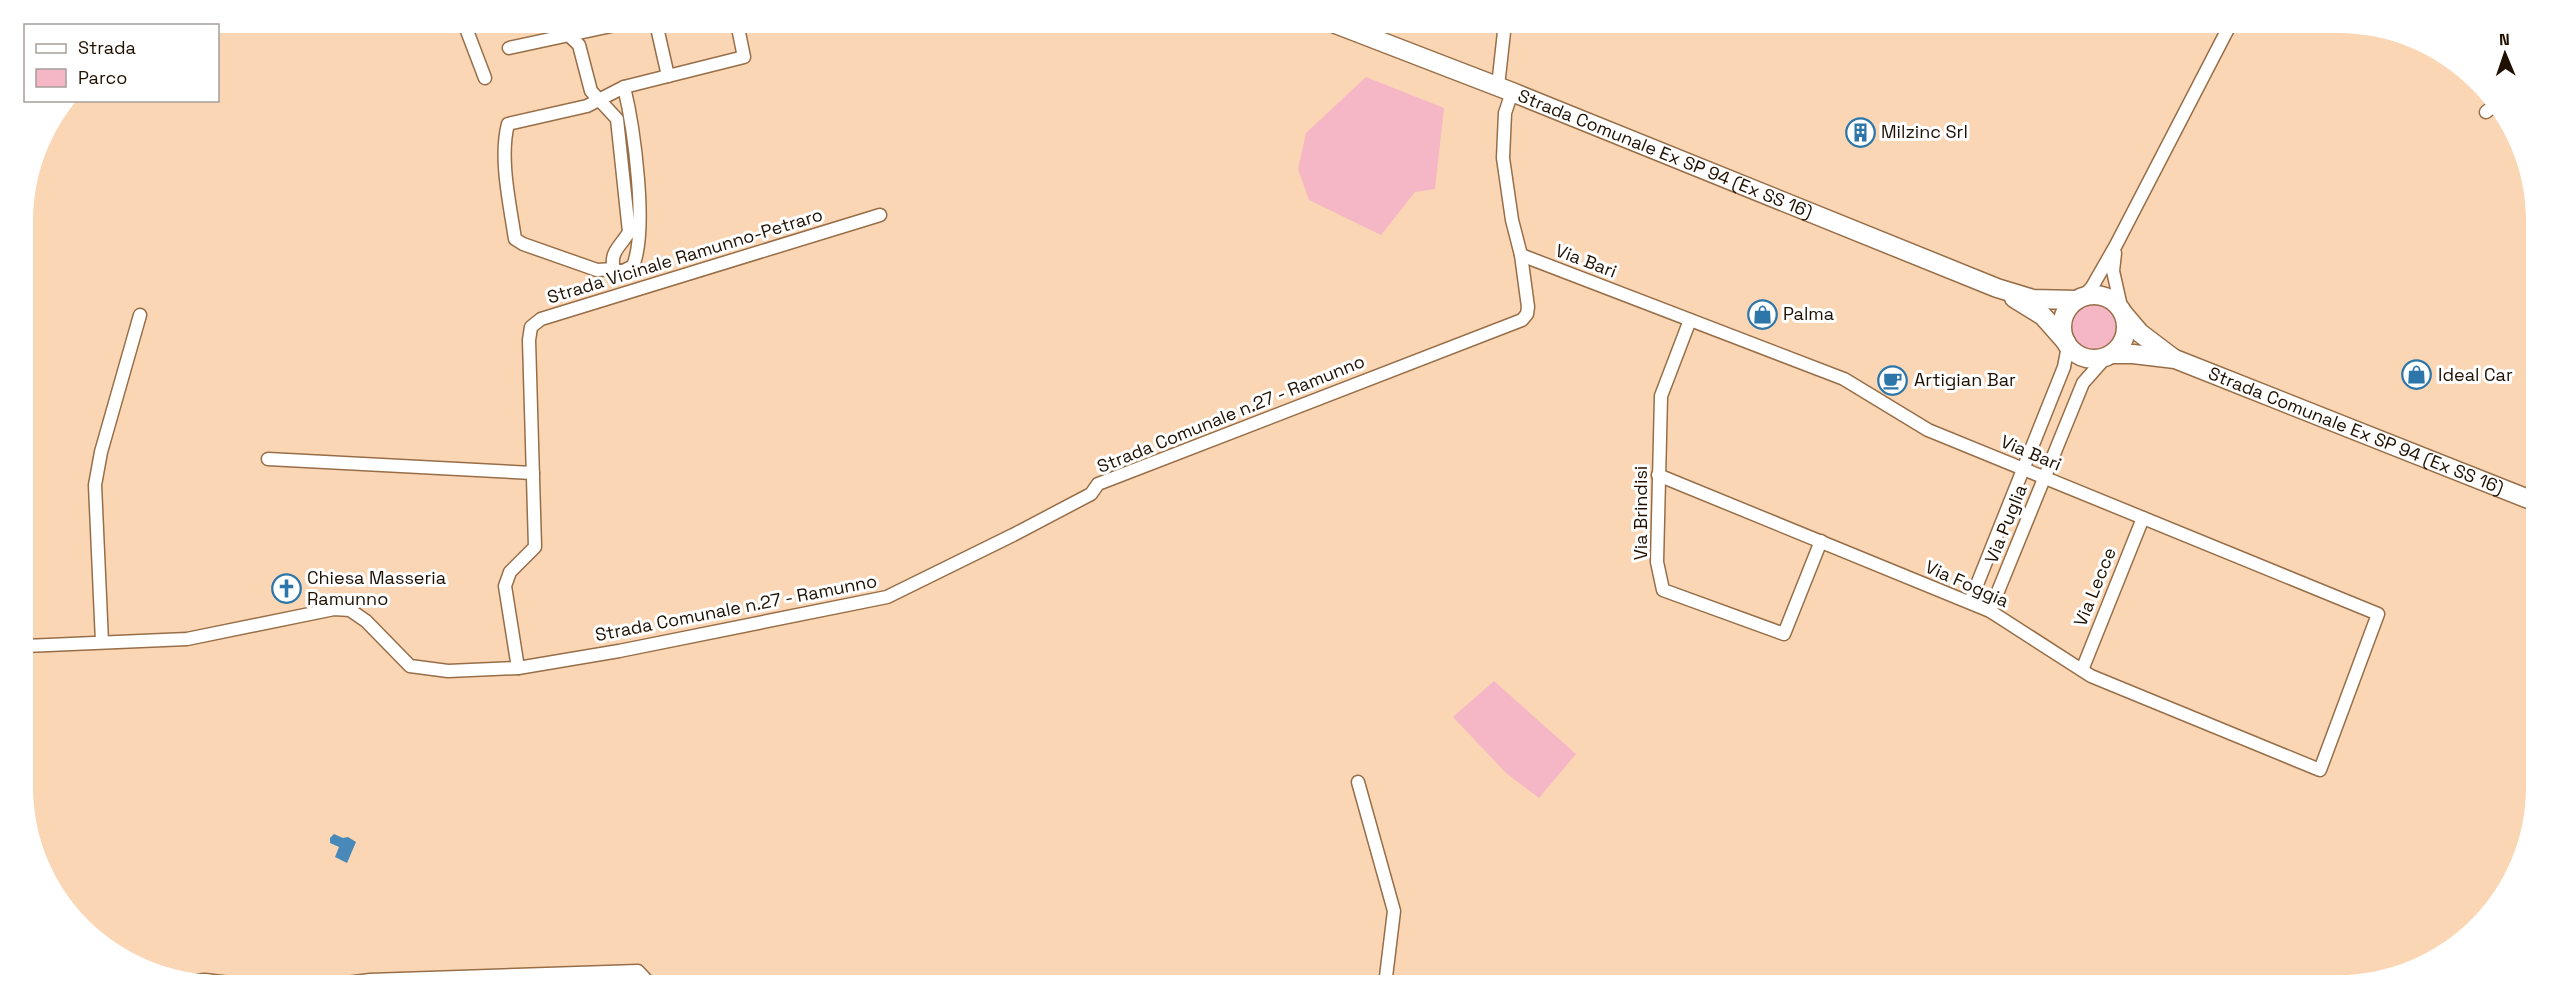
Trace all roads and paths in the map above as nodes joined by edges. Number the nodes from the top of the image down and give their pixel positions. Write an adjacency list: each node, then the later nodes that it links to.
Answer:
1 (468, 33): 11 (street)
2 (578, 33): 8 (street)
3 (658, 33): 10 (street)
4 (739, 33): 10 (street)
5 (1361, 33): 13 (main road, Strada Comunale Ex SP 94 (Ex SS 16))
6 (1505, 33): 13 (street)
7 (2225, 33): 18 (street)
8 (570, 35): 9 (street); 14 (street)
9 (509, 48)
10 (668, 76): 12 (street)
11 (485, 78)
12 (624, 87): 14 (street); 20 (street)
13 (1505, 89): 19 (street); 21 (main road, Strada Comunale Ex SP 94 (Ex SS 16))
14 (599, 100): 20 (street); 20 (street)
15 (2489, 110): 16 (street)
16 (2486, 112)
17 (880, 215): 31 (street, Strada Vicinale Ramunno-Petraro)
18 (2116, 245): 22 (street); 23 (street)
19 (1521, 255): 25 (street, Via Bari); 41 (street, Strada Comunale n.27 - Ramunno)
20 (614, 269)
21 (1997, 288): 22 (main road, Strada Comunale Ex SP 94 (Ex SS 16)); 26 (main road, Strada Comunale Ex SP 94 (Ex SS 16))
22 (2080, 299): 23 (main road); 26 (main road)
23 (2122, 312): 27 (main road); 28 (main road, Strada Comunale Ex SP 94 (Ex SS 16))
24 (140, 315): 39 (street)
25 (1690, 320): 30 (street, Via Bari); 32 (street, Via Brindisi)
26 (2067, 344): 27 (main road); 30 (street, Via Puglia)
27 (2109, 355): 28 (main road, Strada Comunale Ex SP 94 (Ex SS 16)); 33 (street, Via Puglia)
28 (2175, 359): 34 (main road, Strada Comunale Ex SP 94 (Ex SS 16))
29 (268, 459): 31 (street)
30 (2023, 469): 33 (street, Via Bari); 37 (street, Via Puglia)
31 (533, 473): 41 (street, Strada Vicinale Ramunno-Petraro)
32 (1658, 475): 36 (street, Via Foggia); 36 (street, Via Brindisi)
33 (2044, 478): 35 (street, Via Bari); 38 (street, Via Puglia)
34 (2526, 498)
35 (2143, 518): 42 (street, Via Lecce); 43 (street, Via Bari)
36 (1821, 541): 37 (street, Via Foggia)
37 (1970, 602): 38 (street, Via Foggia)
38 (1990, 611): 42 (street, Via Foggia)
39 (102, 642): 40 (street, Strada Comunale n.27 - Ramunno); 41 (street, Strada Comunale n.27 - Ramunno)
40 (33, 646)
41 (518, 668)
42 (2082, 670): 43 (street, Via Foggia)
43 (2320, 770)
44 (1358, 782): 47 (street)
45 (519, 975): 46 (street)
46 (642, 975)
47 (1386, 975)

